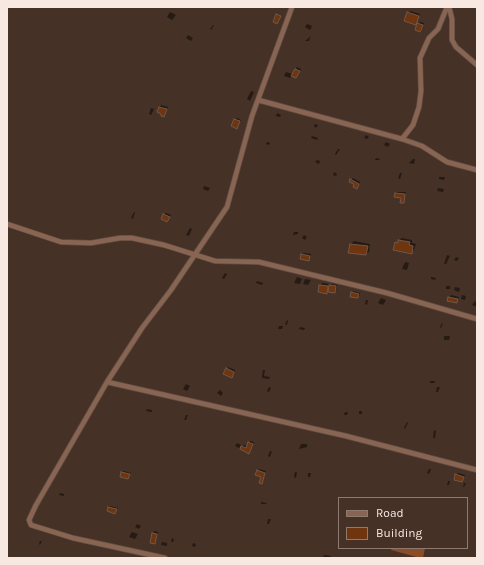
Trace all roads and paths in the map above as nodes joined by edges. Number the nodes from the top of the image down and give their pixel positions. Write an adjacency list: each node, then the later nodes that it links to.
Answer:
1 (292, 7): 4 (street)
2 (448, 7): 3 (street); 5 (street)
3 (477, 65)
4 (258, 100): 5 (street); 8 (street)
5 (402, 139): 6 (street)
6 (477, 170)
7 (7, 224): 8 (street)
8 (193, 255): 9 (street); 10 (street)
9 (477, 319)
10 (107, 382): 11 (street); 12 (street)
11 (477, 470)
12 (165, 558)

